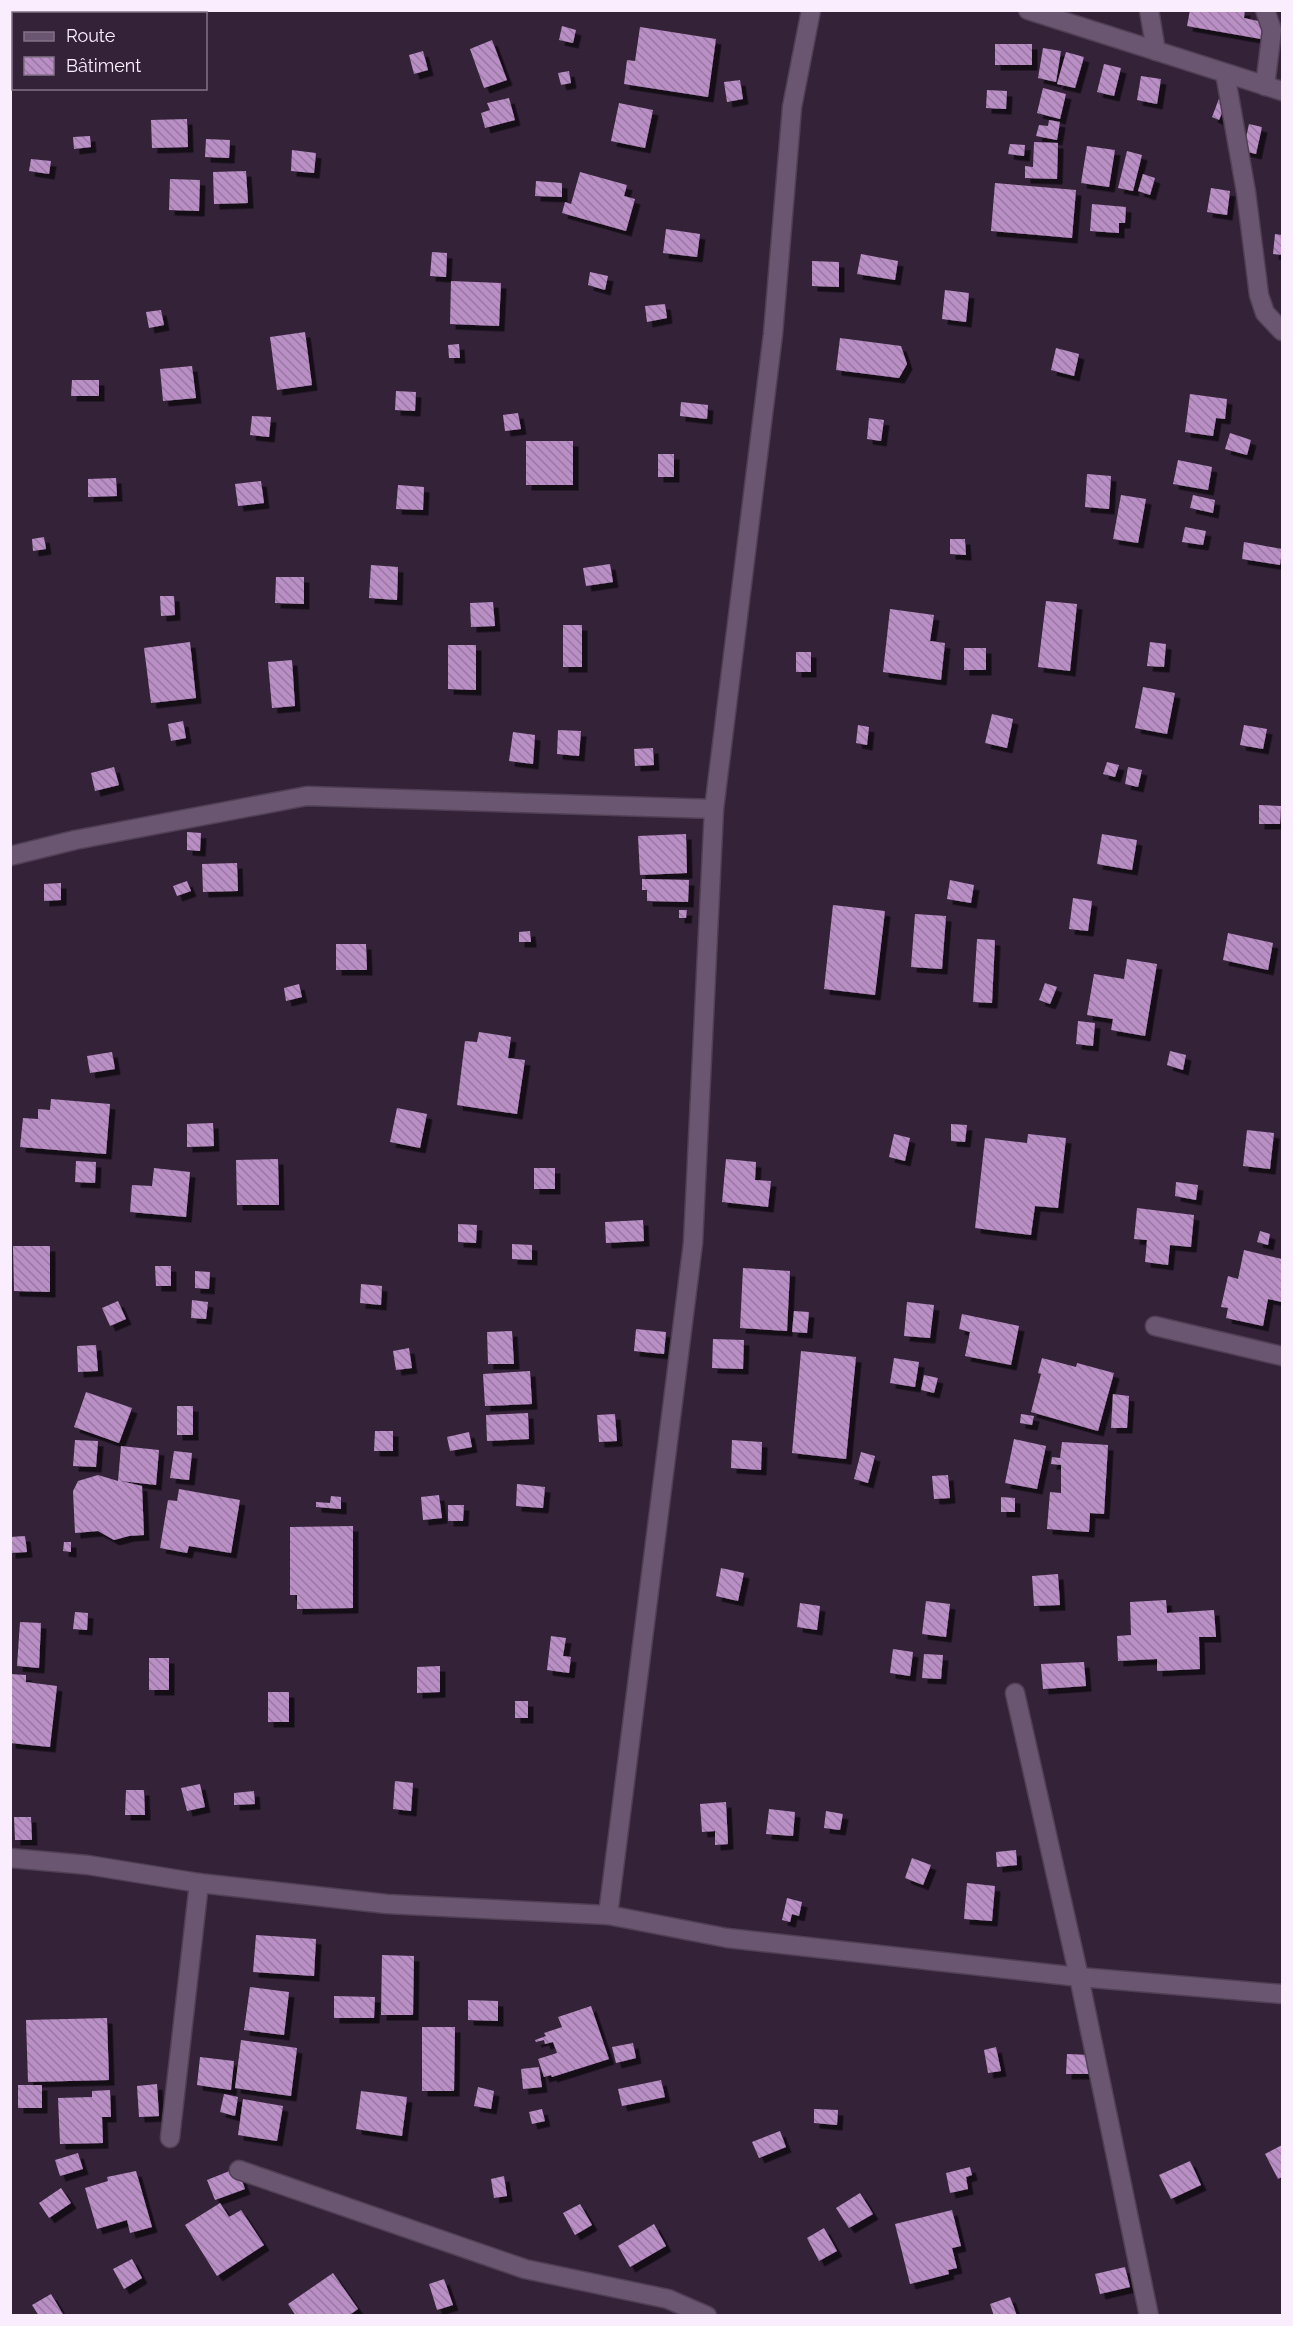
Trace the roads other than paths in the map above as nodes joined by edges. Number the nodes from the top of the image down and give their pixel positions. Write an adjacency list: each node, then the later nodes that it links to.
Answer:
1 (811, 10): 9 (street)
2 (1028, 10): 5 (street)
3 (1149, 10): 5 (street)
4 (1265, 10): 7 (street)
5 (1156, 51): 6 (street)
6 (1225, 73): 7 (street); 8 (street)
7 (1274, 89)
8 (1282, 331)
9 (714, 809): 10 (street); 16 (street)
10 (10, 855)
11 (1155, 1326): 12 (street)
12 (1282, 1356)
13 (1015, 1694): 17 (street)
14 (10, 1858): 15 (street)
15 (199, 1883): 16 (street); 19 (street)
16 (608, 1915): 17 (street)
17 (1079, 1977): 18 (street); 22 (street)
18 (1282, 1994)
19 (170, 2138)
20 (239, 2170): 21 (street)
21 (707, 2316)
22 (1149, 2316)

